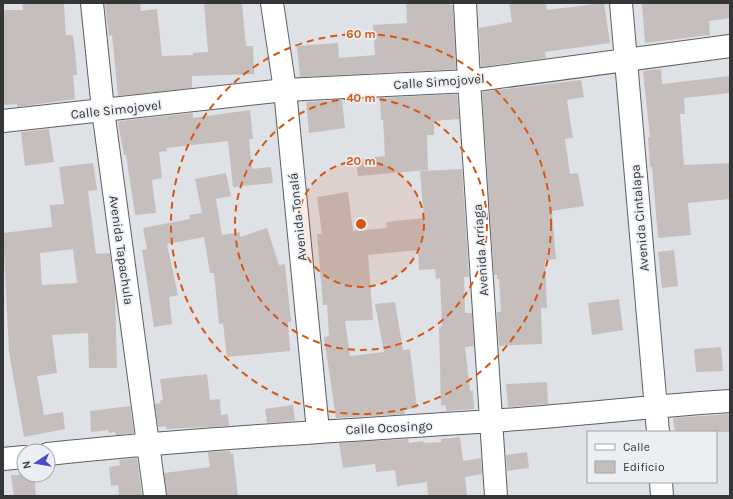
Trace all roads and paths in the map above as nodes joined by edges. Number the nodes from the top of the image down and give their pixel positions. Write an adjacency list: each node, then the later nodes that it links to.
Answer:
1 (92, 3): 9 (street, Avenida Tapachula)
2 (272, 3): 8 (street, Avenida Tonalá)
3 (465, 3): 7 (street, Avenida Arriaga)
4 (622, 3): 6 (street, Avenida Cintalapa)
5 (730, 46): 6 (street, Calle Simojovel)
6 (625, 61): 7 (street, Calle Simojovel); 12 (street, Avenida Cintalapa)
7 (469, 81): 8 (street, Calle Simojovel); 13 (street, Avenida Arriaga)
8 (285, 90): 9 (street, Calle Simojovel); 14 (street, Avenida Tonalá)
9 (103, 110): 10 (street, Calle Simojovel); 16 (street, Avenida Tapachula)
10 (3, 121)
11 (730, 400): 12 (street, Calle Ocosingo)
12 (656, 405): 13 (street, Calle Ocosingo); 15 (street, Avenida Cintalapa)
13 (492, 421): 14 (street, Calle Ocosingo); 22 (street, Avenida Arriaga)
14 (318, 431): 16 (street, Calle Ocosingo)
15 (658, 431)
16 (149, 443): 17 (street, Calle Ocosingo); 21 (street, Avenida Tapachula)
17 (56, 453)
18 (16, 458): 19 (street)
19 (3, 459)
20 (661, 483): 23 (street)
21 (155, 496)
22 (496, 496)
23 (662, 496)

